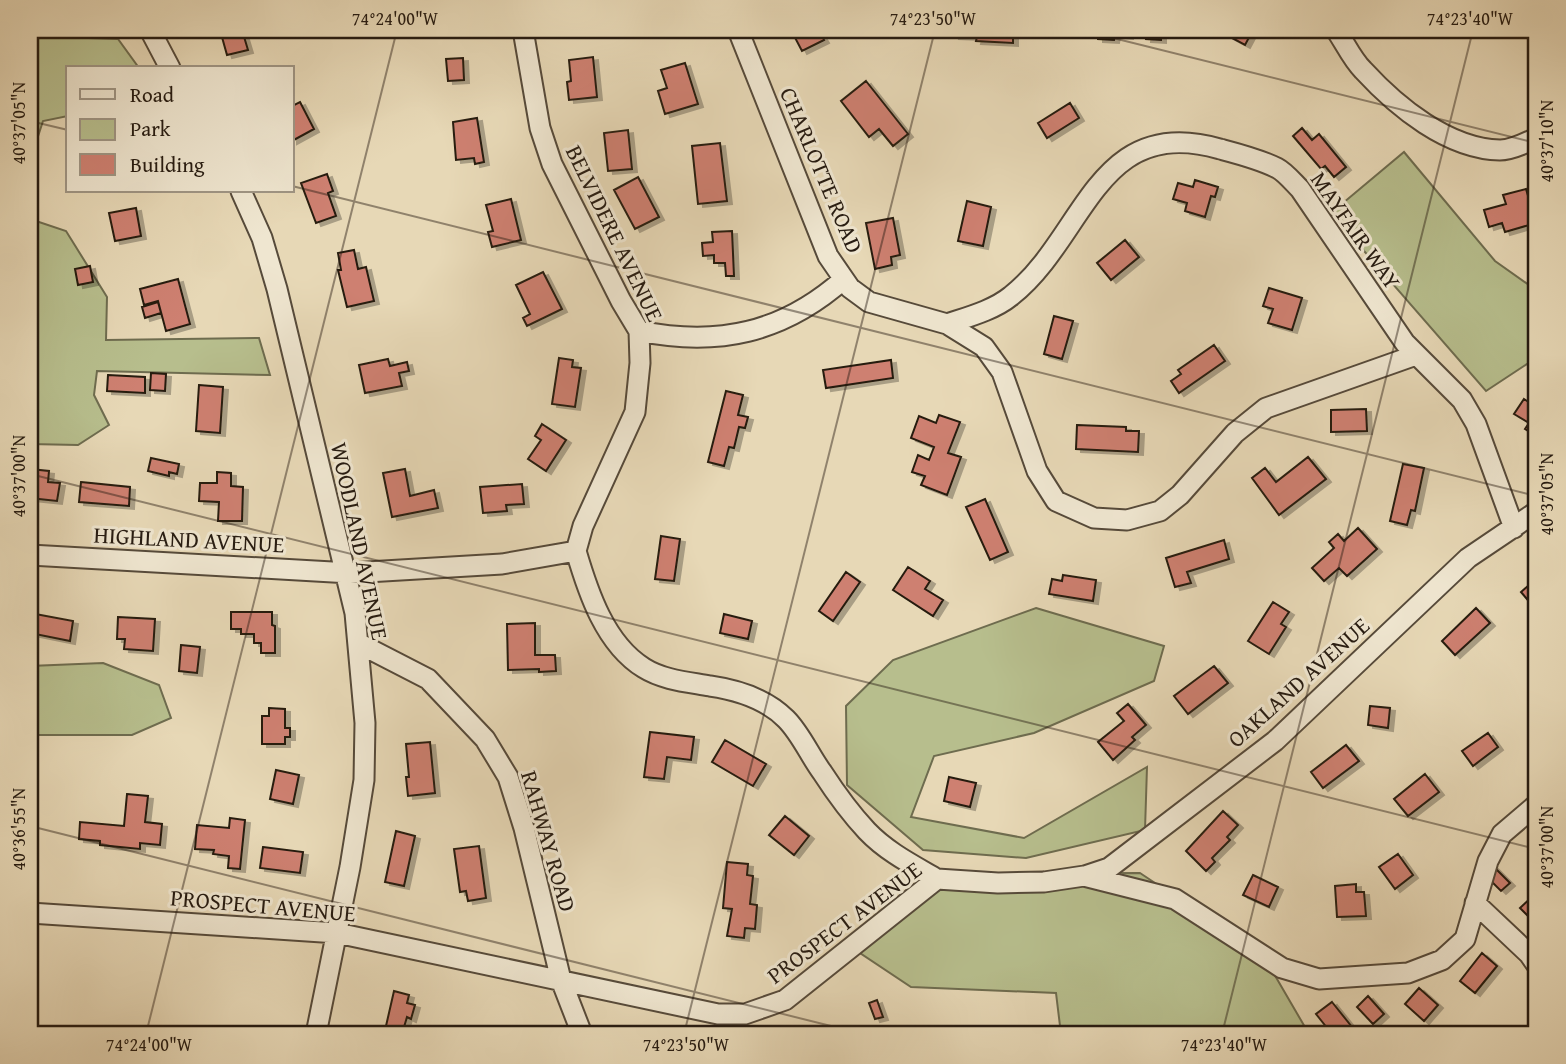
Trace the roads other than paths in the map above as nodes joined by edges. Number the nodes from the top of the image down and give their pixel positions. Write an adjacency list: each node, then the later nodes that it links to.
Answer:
1 (150, 30): 5 (street)
2 (523, 30): 10 (street, BELVIDERE AVENUE)
3 (738, 30): 8 (street, CHARLOTTE ROAD)
4 (1336, 30): 6 (street)
5 (169, 66)
6 (1536, 138)
7 (241, 192): 16 (street, WOODLAND AVENUE)
8 (844, 279): 9 (street); 10 (street, CHARLOTTE ROAD)
9 (947, 324): 11 (street); 11 (street, MAYFAIR WAY)
10 (639, 331): 14 (street, BELVIDERE AVENUE)
11 (1416, 355): 13 (street, MAYFAIR WAY)
12 (1536, 512): 13 (street, OAKLAND AVENUE)
13 (1514, 527): 19 (street, OAKLAND AVENUE)
14 (576, 551): 16 (street); 20 (street)
15 (30, 555): 16 (street, HIGHLAND AVENUE)
16 (345, 573): 17 (street, WOODLAND AVENUE)
17 (358, 643): 23 (street, WOODLAND AVENUE); 25 (street, RAHWAY ROAD)
18 (1536, 805): 21 (street, PROSPECT AVENUE)
19 (1084, 876): 20 (street, PROSPECT AVENUE); 21 (street, PROSPECT AVENUE)
20 (937, 879): 25 (street, PROSPECT AVENUE)
21 (1475, 903): 24 (street)
22 (30, 912): 23 (street, PROSPECT AVENUE)
23 (337, 933): 25 (street, PROSPECT AVENUE); 26 (street, WOODLAND AVENUE)
24 (1536, 964)
25 (561, 980): 27 (street, RAHWAY ROAD)
26 (316, 1034)
27 (582, 1034)

